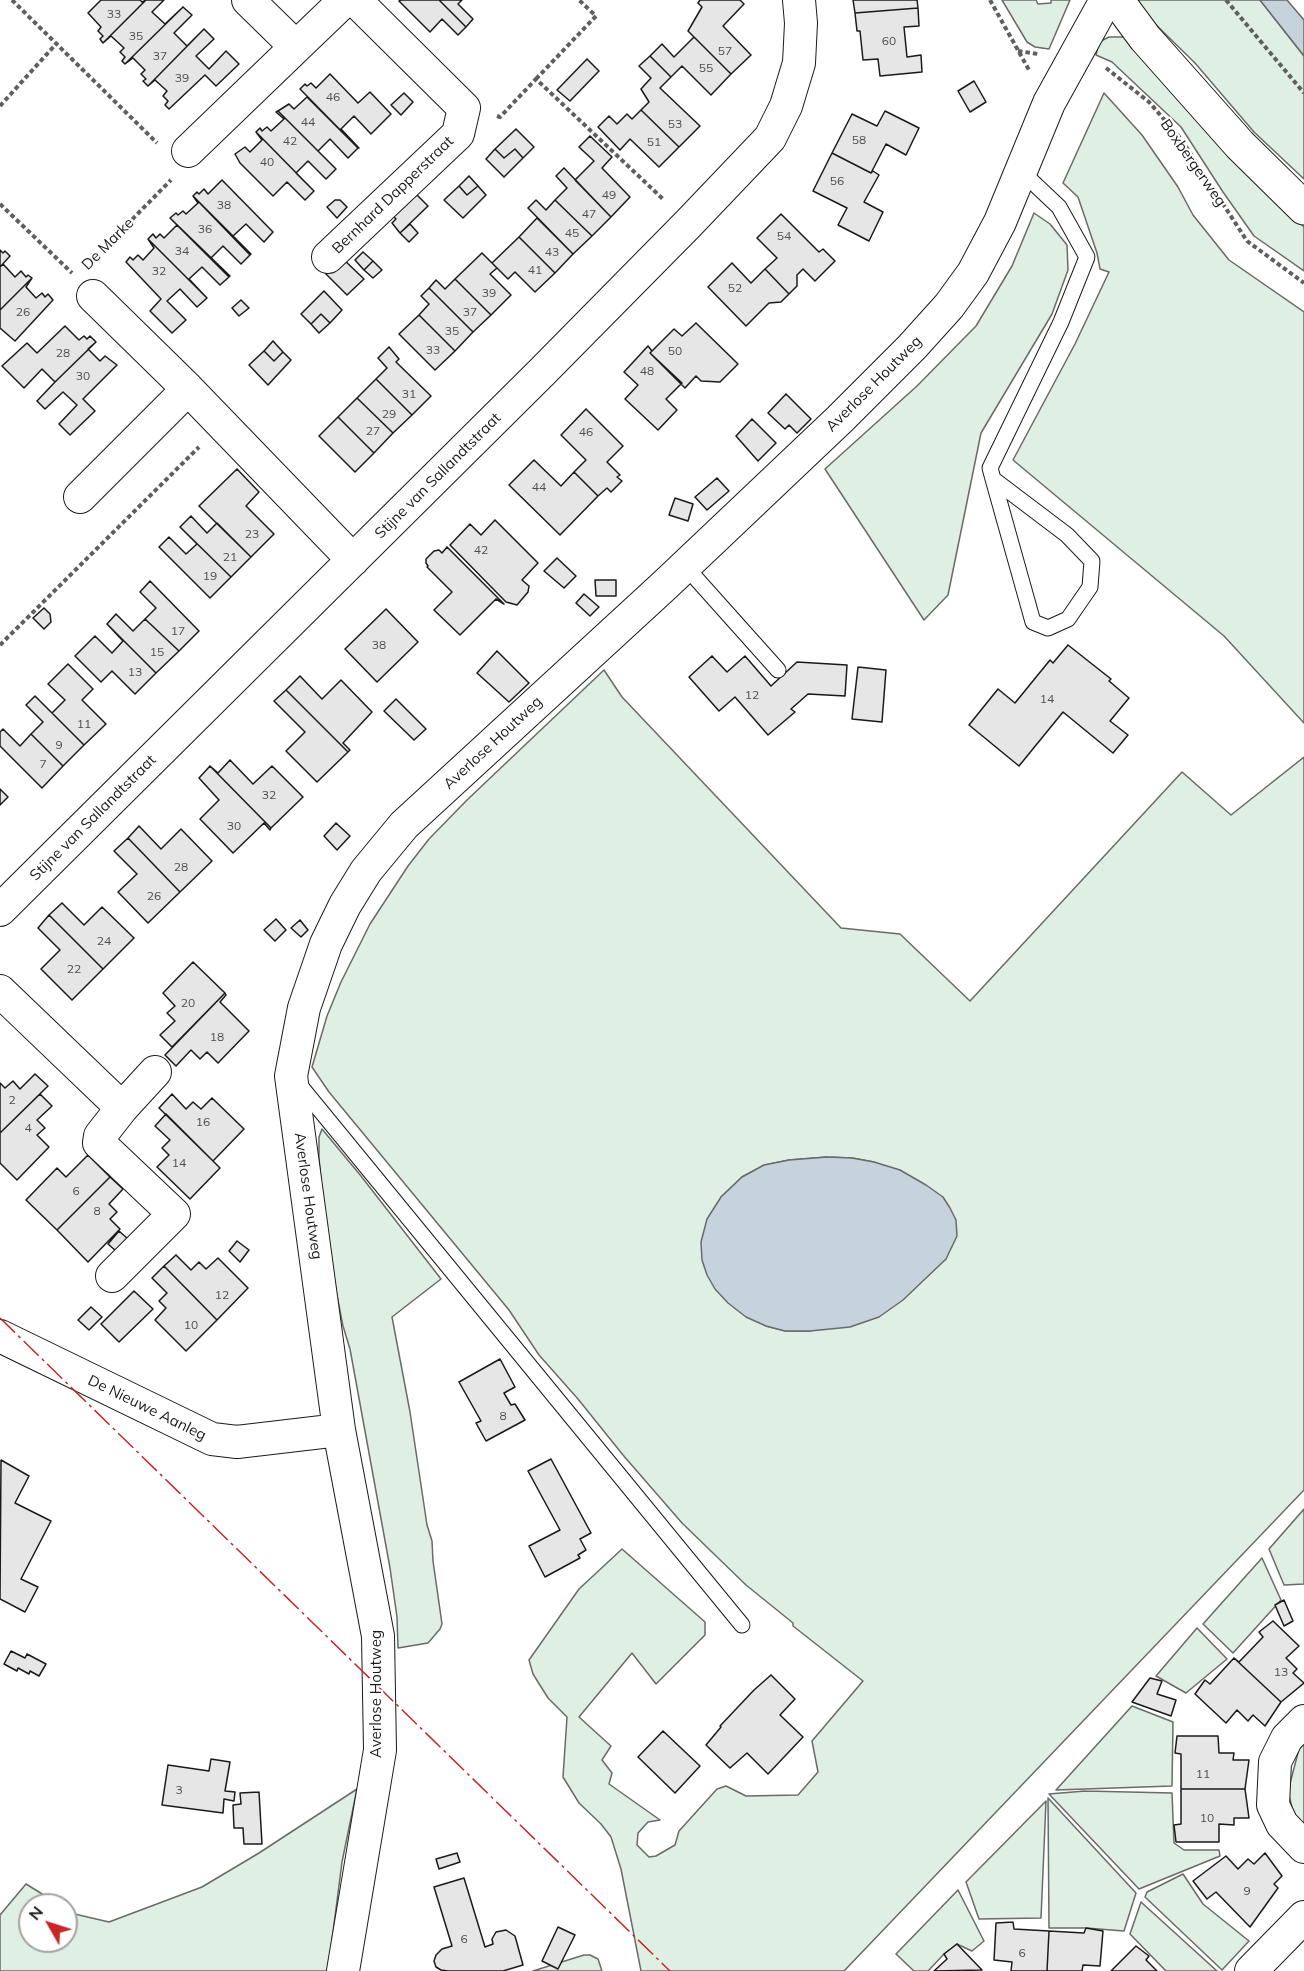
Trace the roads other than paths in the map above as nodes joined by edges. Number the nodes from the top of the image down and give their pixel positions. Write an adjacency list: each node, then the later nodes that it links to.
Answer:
1 (248, 0): 7 (street)
2 (345, 0): 7 (street)
3 (355, 0): 11 (street, Bernhard Dapperstraat)
4 (799, 0): 16 (street, Stijne van Sallandtstraat)
5 (1106, 0): 9 (street, Averlose Houtweg)
6 (1117, 0): 10 (street)
7 (296, 47): 8 (street)
8 (182, 156)
9 (1022, 172): 14 (lane); 17 (street, Averlose Houtweg)
10 (1304, 208)
11 (328, 257)
12 (84, 280): 13 (street, De Marke)
13 (188, 389): 15 (street); 16 (street, De Marke)
14 (993, 479): 14 (lane)
15 (80, 497)
16 (353, 560): 19 (street, Stijne van Sallandtstraat)
17 (686, 566): 18 (lane); 22 (street, Averlose Houtweg)
18 (778, 670)
19 (0, 910)
20 (2, 999): 23 (street)
21 (155, 1072): 23 (street)
22 (291, 1076): 26 (street, Averlose Houtweg); 27 (lane)
23 (122, 1108): 24 (street)
24 (112, 1276)
25 (0, 1336): 26 (street, De Nieuwe Aanleg)
26 (339, 1430): 31 (street, Averlose Houtweg)
27 (742, 1625)
28 (1304, 1720): 29 (street)
29 (1304, 1846)
30 (1304, 1917): 32 (street)
31 (343, 1971)
32 (1251, 1971)

